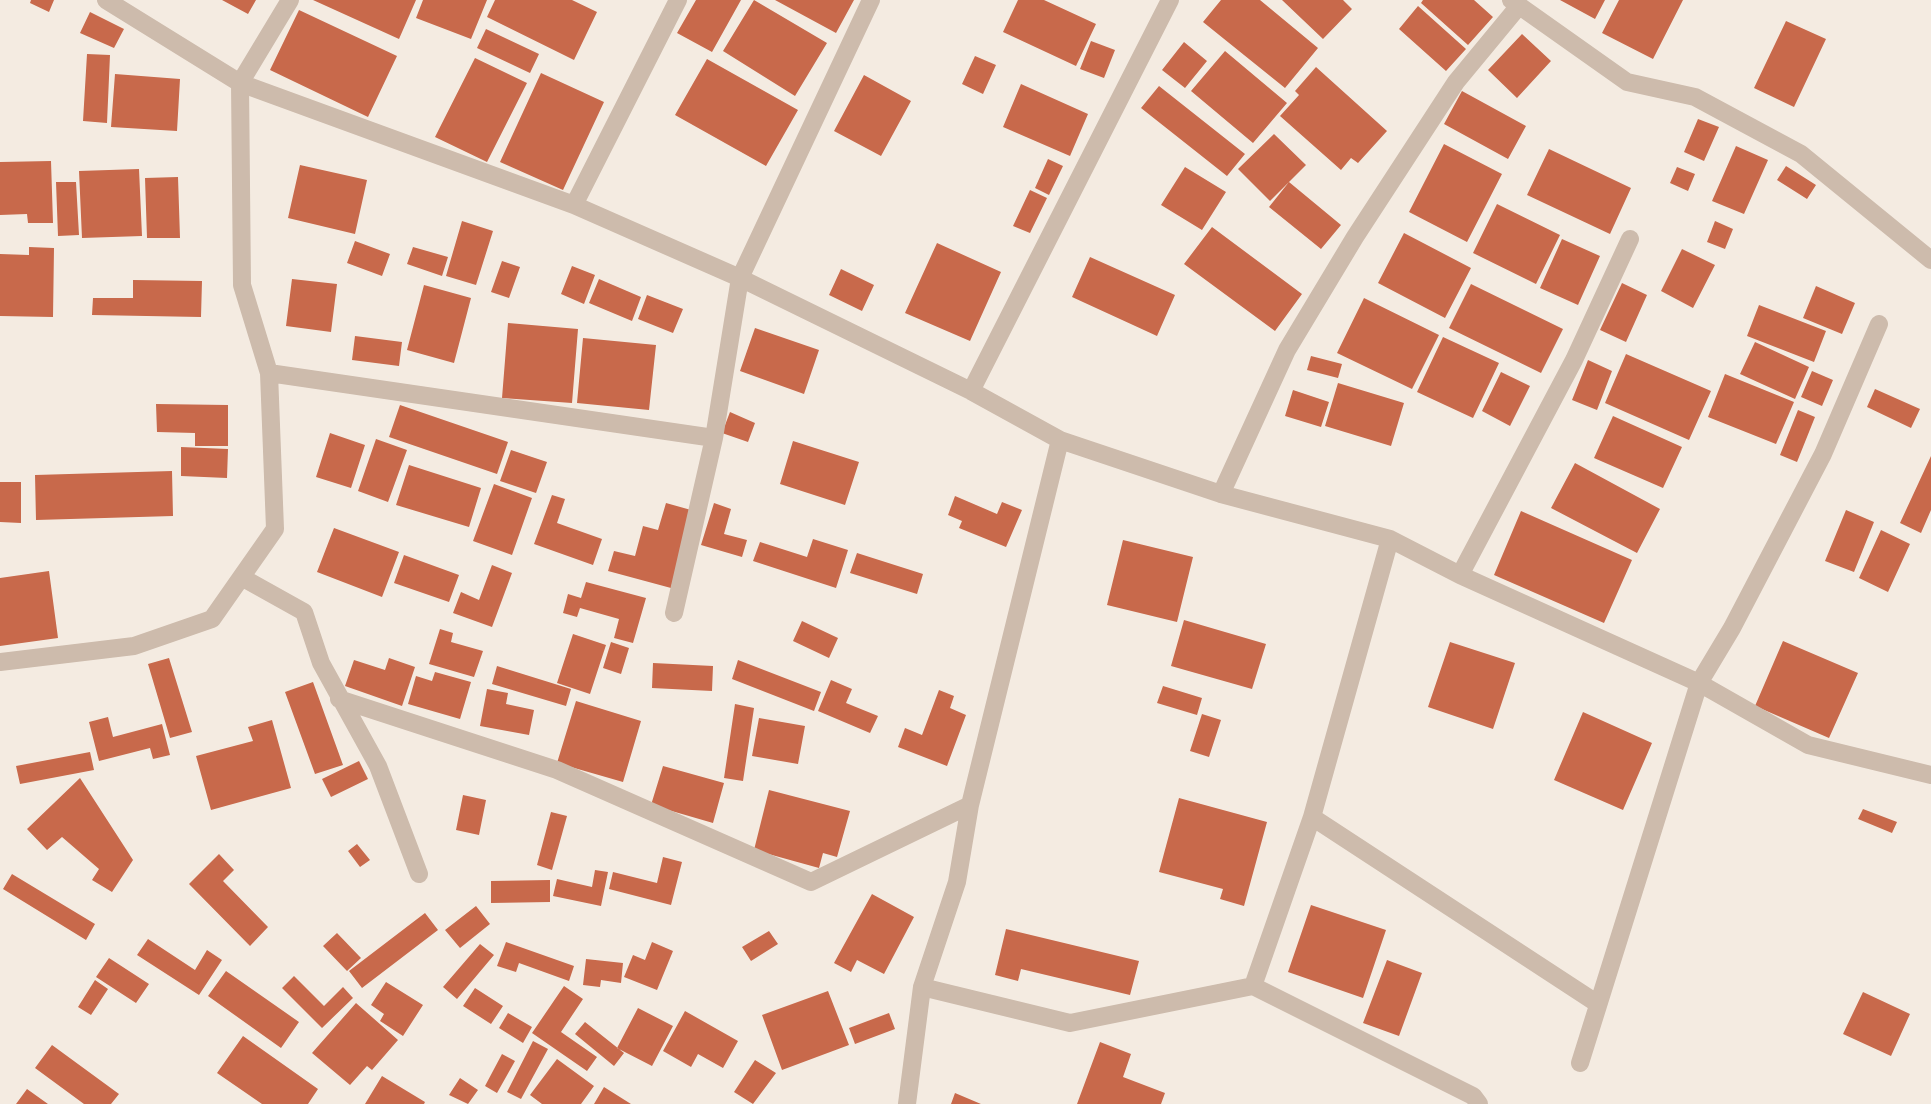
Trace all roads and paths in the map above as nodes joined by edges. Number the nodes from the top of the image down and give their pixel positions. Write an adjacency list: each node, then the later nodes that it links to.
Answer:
1 (106, 0): 7 (street)
2 (290, 0): 7 (street)
3 (678, 0): 8 (street)
4 (871, 0): 11 (street)
5 (1170, 0): 14 (street)
6 (1514, 4): 10 (street); 17 (street)
7 (240, 83): 8 (street); 13 (street)
8 (574, 205): 11 (street)
9 (1630, 239): 19 (street)
10 (1931, 260)
11 (740, 278): 14 (street); 15 (street)
12 (1879, 324): 23 (street)
13 (268, 373): 15 (street); 20 (street)
14 (971, 391): 16 (street)
15 (714, 438): 21 (street)
16 (1060, 440): 17 (street); 26 (street)
17 (1221, 494): 18 (street)
18 (1390, 539): 19 (street); 27 (street)
19 (1460, 575): 23 (street)
20 (243, 578): 22 (street); 24 (street)
21 (674, 613)
22 (0, 662)
23 (1699, 684): 25 (street); 31 (street)
24 (339, 699): 26 (street); 28 (street)
25 (1931, 775)
26 (970, 805): 30 (street)
27 (1311, 817): 29 (street); 31 (street)
28 (419, 874)
29 (1253, 986): 30 (street); 34 (street)
30 (922, 987): 33 (street)
31 (1598, 1004): 32 (street)
32 (1580, 1062)
33 (907, 1104)
34 (1479, 1104)

